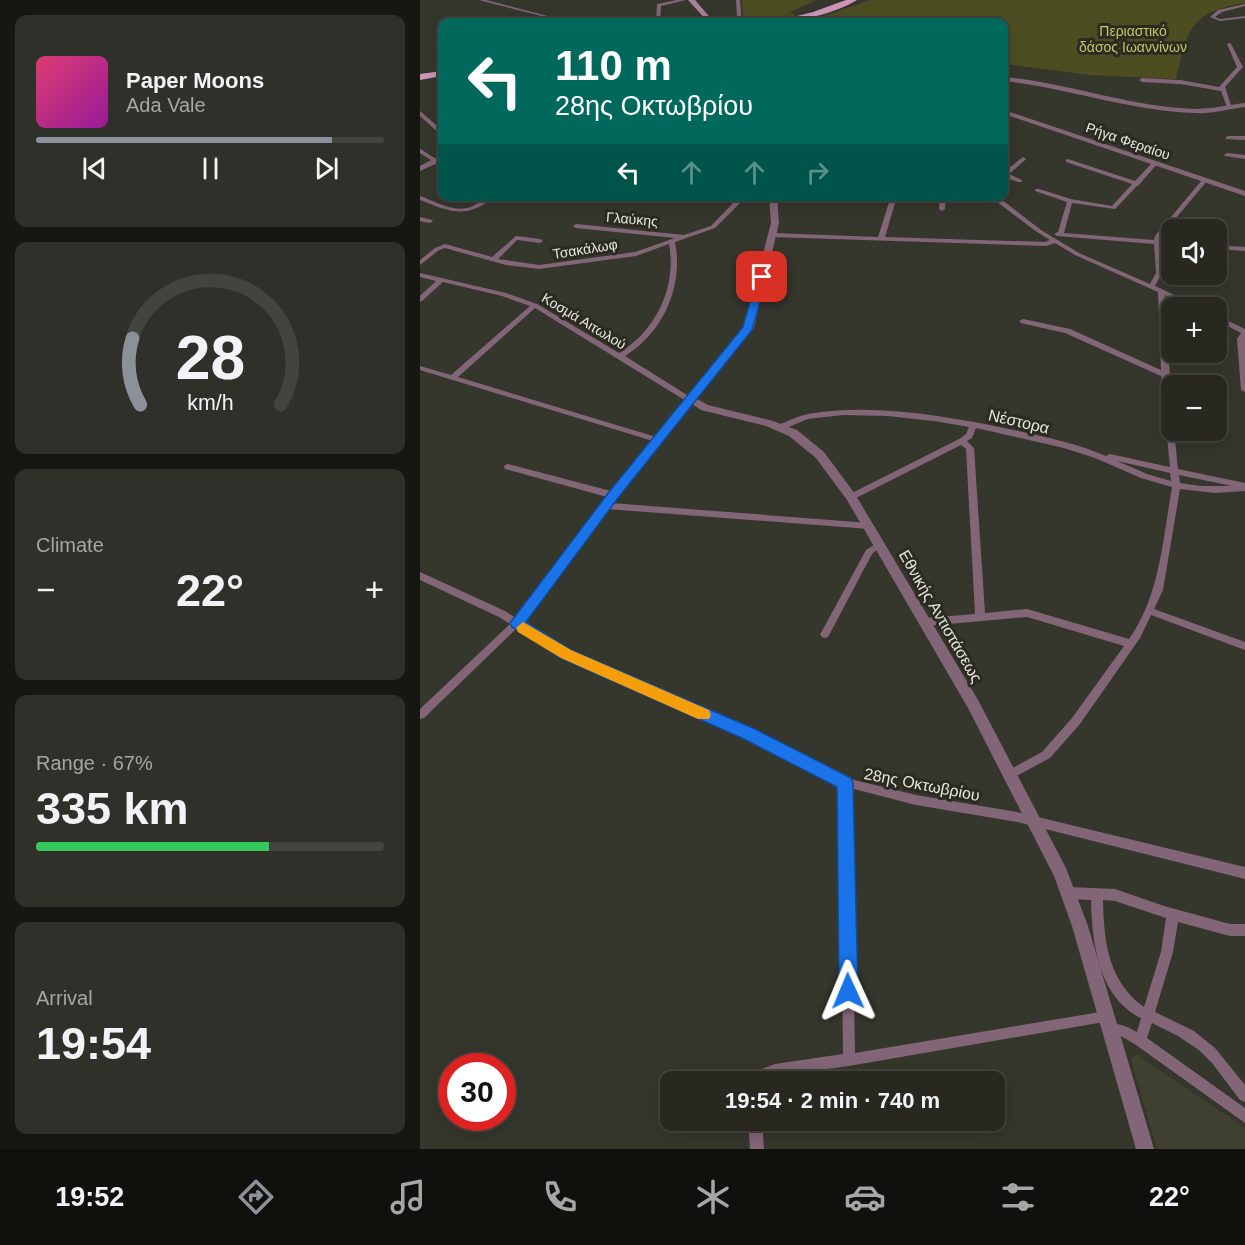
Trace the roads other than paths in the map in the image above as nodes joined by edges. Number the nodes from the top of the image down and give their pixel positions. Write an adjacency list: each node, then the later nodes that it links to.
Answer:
1 (481, 0): 9 (street)
2 (684, 0): 10 (street)
3 (738, 0): 12 (street)
4 (853, 0): 13 (main road)
5 (863, 0): 14 (main road)
6 (694, 2): 11 (main road)
7 (1245, 5): 8 (street)
8 (1245, 17)
9 (553, 18)
10 (658, 18)
11 (708, 18)
12 (739, 18)
13 (796, 18)
14 (810, 18)
15 (1229, 44): 20 (street)
16 (438, 75): 17 (main road)
17 (420, 77)
18 (1008, 79): 22 (street)
19 (1142, 80): 20 (street)
20 (1221, 89): 22 (street)
21 (1245, 105): 22 (street)
22 (1230, 107)
23 (420, 113): 25 (street)
24 (1008, 113): 35 (street, Ρήγα Φεραίου)
25 (438, 129)
26 (1228, 138): 27 (street)
27 (1245, 138)
28 (420, 151): 32 (street)
29 (1227, 155): 30 (street)
30 (1245, 156)
31 (1023, 159): 37 (street)
32 (438, 160)
33 (438, 160): 36 (street)
34 (1068, 161): 41 (street)
35 (1154, 164): 40 (street, Ρήγα Φεραίου); 41 (street)
36 (420, 169)
37 (1008, 172)
38 (1008, 176): 39 (street)
39 (1020, 181)
40 (1204, 181): 43 (street, Ρήγα Φεραίου); 64 (street)
41 (1137, 184): 51 (street)
42 (1037, 190): 51 (street)
43 (1245, 194)
44 (420, 198): 45 (street)
45 (486, 201)
46 (740, 201): 58 (street, Τσακάλωφ)
47 (774, 201): 57 (street)
48 (892, 201): 59 (street)
49 (943, 201): 52 (street)
50 (999, 201): 60 (street)
51 (1070, 201): 56 (street)
52 (942, 209)
53 (420, 219): 54 (street)
54 (430, 221)
55 (576, 226): 58 (street, Γλαύκης)
56 (1061, 233): 60 (street); 64 (street)
57 (772, 235): 59 (street); 85 (street)
58 (685, 237): 63 (street, Τσακάλωφ)
59 (881, 238): 60 (street)
60 (1053, 239): 72 (street)
61 (540, 241): 68 (street)
62 (1245, 241): 67 (street)
63 (672, 242): 68 (street, Τσακάλωφ); 80 (street)
64 (1157, 242): 65 (street); 72 (street)
65 (1161, 242)
66 (1227, 248): 67 (street)
67 (1243, 249)
68 (493, 260): 69 (street, Τσακάλωφ)
69 (420, 263)
70 (420, 275): 71 (street, Κοσμά Αιτωλού)
71 (442, 279): 75 (street); 76 (street, Κοσμά Αιτωλού)
72 (1152, 286): 73 (street)
73 (1161, 290): 74 (street); 82 (street)
74 (1176, 297)
75 (420, 300)
76 (535, 305): 80 (street, Κοσμά Αιτωλού); 83 (street)
77 (1023, 321): 82 (street)
78 (1227, 323): 79 (street)
79 (1245, 332): 84 (street)
80 (620, 356): 85 (street, Κοσμά Αιτωλού)
81 (420, 368): 83 (street)
82 (1165, 375)
83 (452, 378): 88 (street)
84 (1245, 390)
85 (691, 400): 87 (street, Εθνικής Αντιστάσεως); 88 (street)
86 (974, 425): 87 (street, Νέστορα); 89 (street); 91 (street, Νέστορα)
87 (781, 427): 97 (street, Εθνικής Αντιστάσεως)
88 (658, 440): 96 (street)
89 (962, 441): 97 (street); 103 (street)
90 (1172, 441): 93 (street)
91 (1092, 453): 93 (street); 94 (street, Νέστορα)
92 (508, 467): 96 (street)
93 (1175, 471): 94 (street); 95 (street)
94 (1176, 487): 95 (street, Νέστορα); 102 (street)
95 (1245, 487)
96 (613, 495): 98 (street)
97 (852, 496): 99 (street, Εθνικής Αντιστάσεως)
98 (605, 506): 99 (street); 105 (street)
99 (869, 526): 100 (street, Εθνικής Αντιστάσεως)
100 (880, 544): 104 (street, Εθνικής Αντιστάσεως); 106 (street)
101 (420, 576): 105 (street, 28ης Οκτωβρίου)
102 (1150, 611): 107 (street); 108 (street)
103 (980, 615): 104 (street); 107 (street)
104 (926, 622): 110 (street, Εθνικής Αντιστάσεως)
105 (517, 623): 109 (street); 111 (street, 28ης Οκτωβρίου)
106 (825, 634)
107 (1131, 644): 110 (street)
108 (1245, 646)
109 (420, 715)
110 (1011, 774): 112 (street, Εθνικής Αντιστάσεως)
111 (845, 783): 112 (street, 28ης Οκτωβρίου); 121 (street)
112 (1035, 821): 113 (street, 28ης Οκτωβρίου); 114 (street, Εθνικής Αντιστάσεως)
113 (1245, 873)
114 (1069, 893): 115 (street); 119 (street, Εθνικής Αντιστάσεως)
115 (1097, 894): 116 (street); 118 (street)
116 (1173, 915): 117 (street); 118 (street)
117 (1245, 930)
118 (1148, 1015): 120 (street); 123 (street)
119 (1108, 1024): 120 (street); 121 (street); 127 (street, Εθνικής Αντιστάσεως)
120 (1140, 1041): 124 (street)
121 (849, 1060): 122 (street)
122 (773, 1071)
123 (1245, 1095)
124 (1245, 1116)
125 (756, 1131): 126 (street)
126 (757, 1149)
127 (1145, 1149)

